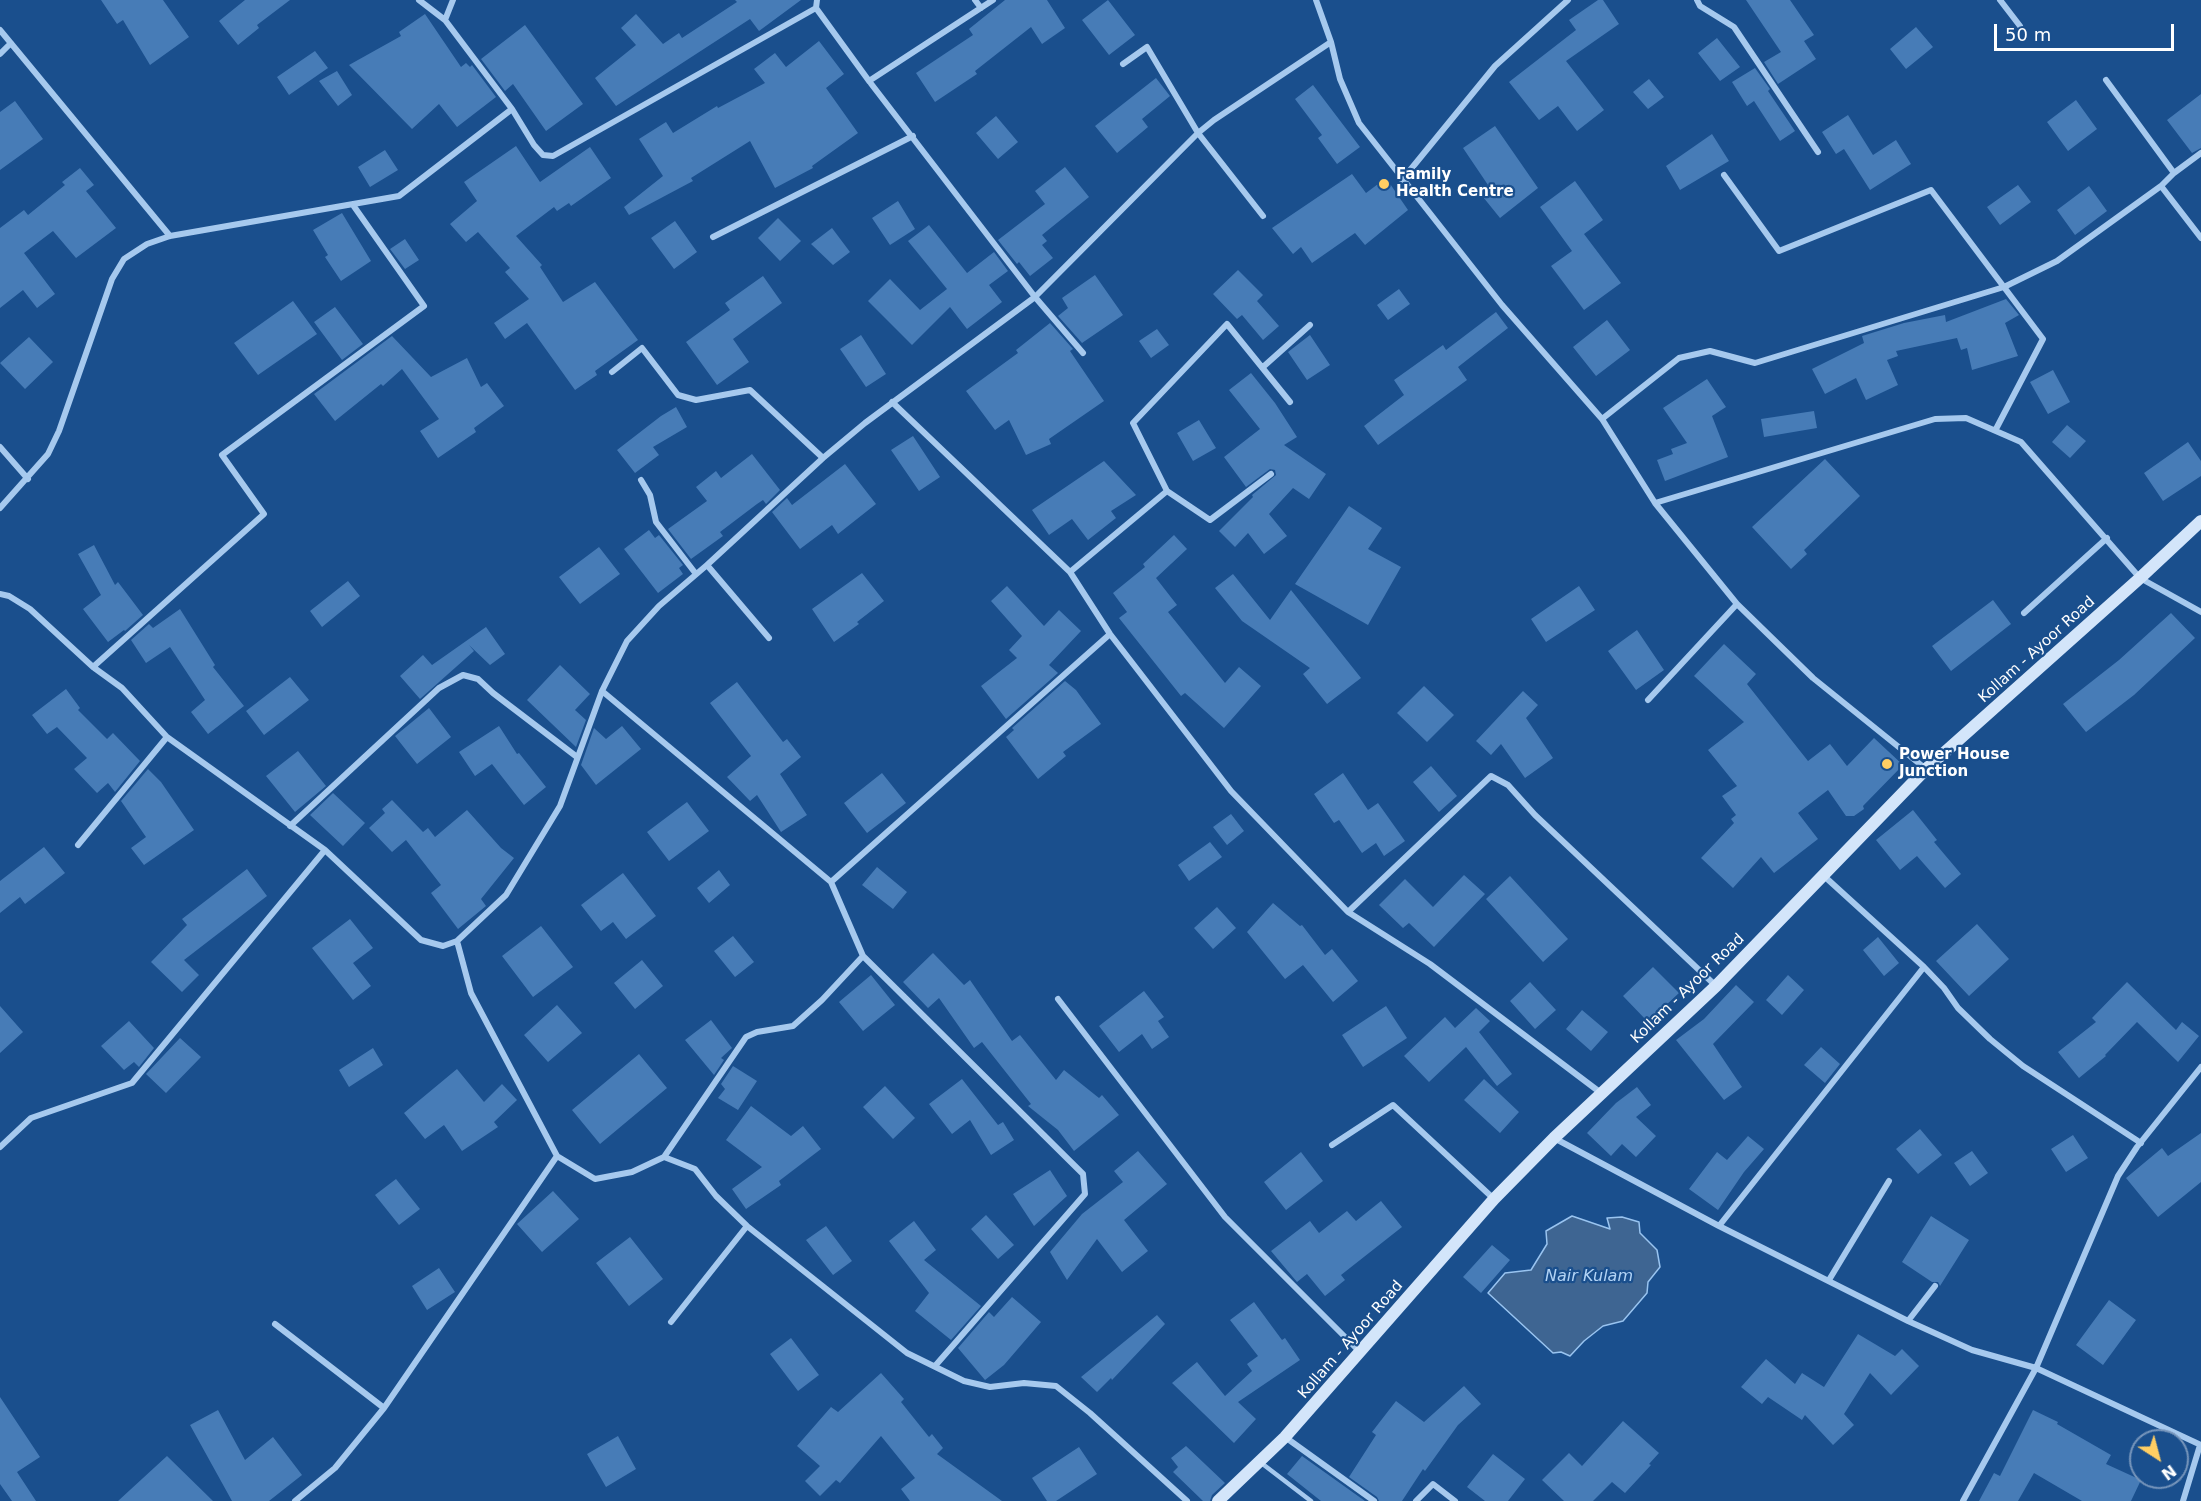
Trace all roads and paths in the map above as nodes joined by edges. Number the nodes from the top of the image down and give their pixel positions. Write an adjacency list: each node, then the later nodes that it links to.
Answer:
1 (419, 0): 12 (street)
2 (453, 0): 12 (street)
3 (817, 0): 10 (street)
4 (975, 0): 11 (street)
5 (993, 0): 11 (street)
6 (1316, 0): 15 (street)
7 (1568, 0): 28 (street)
8 (1697, 0): 24 (street)
9 (2000, 0): 13 (street)
10 (816, 8): 19 (street); 21 (street)
11 (981, 8): 19 (street)
12 (445, 20): 21 (street)
13 (2020, 26)
14 (0, 30): 16 (street)
15 (1331, 42): 22 (street); 28 (street)
16 (11, 43): 17 (street); 32 (street)
17 (0, 54)
18 (1123, 64): 22 (street)
19 (869, 81): 23 (street)
20 (2106, 81): 26 (street)
21 (512, 109): 30 (street)
22 (1198, 133): 31 (street); 36 (street)
23 (913, 136): 33 (street); 36 (street)
24 (1818, 152)
25 (2201, 153): 26 (street)
26 (2174, 173): 29 (street)
27 (1724, 175): 35 (street)
28 (1402, 180): 43 (street)
29 (2161, 186): 34 (street); 35 (street)
30 (353, 205): 32 (street); 65 (street)
31 (1263, 216)
32 (170, 236): 48 (street)
33 (713, 237)
34 (2201, 238)
35 (2004, 286): 43 (street); 44 (street)
36 (1035, 297): 38 (street); 41 (street)
37 (1310, 326): 39 (street)
38 (1083, 353)
39 (1263, 367): 42 (street); 50 (street)
40 (612, 372): 46 (street)
41 (892, 402): 46 (street); 56 (street)
42 (1290, 402)
43 (1602, 418): 51 (street)
44 (1996, 429): 51 (street); 54 (street)
45 (0, 447): 48 (street)
46 (823, 458): 55 (street)
47 (1271, 474): 50 (street)
48 (28, 479): 52 (street)
49 (641, 480): 57 (street)
50 (1167, 491): 56 (street)
51 (1655, 503): 60 (street)
52 (0, 508)
53 (2201, 521): 58 (main road, Kollam - Ayoor Road)
54 (2107, 538): 58 (street); 62 (street)
55 (707, 565): 57 (street); 64 (street)
56 (1070, 572): 63 (street)
57 (696, 574): 66 (street)
58 (2140, 578): 61 (street); 70 (main road, Kollam - Ayoor Road)
59 (0, 594): 65 (street)
60 (1737, 604): 67 (street); 70 (street)
61 (2201, 612)
62 (2025, 613)
63 (1110, 634): 75 (street); 76 (street)
64 (769, 638)
65 (93, 667): 68 (street)
66 (602, 691): 69 (street); 75 (street)
67 (1648, 700)
68 (166, 737): 71 (street); 72 (street)
69 (577, 757): 71 (street); 77 (street)
70 (1926, 769): 74 (main road, Kollam - Ayoor Road)
71 (290, 826): 73 (street)
72 (78, 845)
73 (325, 850): 77 (street); 87 (street)
74 (1824, 876): 79 (street); 80 (main road, Kollam - Ayoor Road)
75 (831, 882): 78 (street)
76 (1348, 912): 80 (street); 83 (street)
77 (457, 941): 88 (street)
78 (863, 956): 89 (street); 100 (street)
79 (1924, 967): 85 (street); 93 (street)
80 (1716, 986): 83 (main road, Kollam - Ayoor Road)
81 (1058, 999): 99 (street)
82 (2201, 1067): 85 (street)
83 (1601, 1093): 84 (main road, Kollam - Ayoor Road)
84 (1554, 1138): 91 (main road, Kollam - Ayoor Road); 93 (street)
85 (2141, 1143): 101 (street)
86 (1332, 1144): 91 (street)
87 (0, 1146)
88 (557, 1156): 89 (street); 102 (street)
89 (664, 1157): 92 (street)
90 (1889, 1181): 94 (street)
91 (1494, 1199): 99 (main road, Kollam - Ayoor Road)
92 (747, 1226): 97 (street); 100 (street)
93 (1719, 1226): 94 (street)
94 (1829, 1280): 96 (street)
95 (1935, 1286): 96 (street)
96 (1908, 1321): 101 (street)
97 (671, 1322)
98 (275, 1324): 102 (street)
99 (1361, 1353): 103 (main road, Kollam - Ayoor Road)
100 (935, 1366): 107 (street)
101 (2036, 1368): 104 (street); 113 (street)
102 (384, 1408): 106 (street)
103 (1285, 1437): 105 (main road, Kollam - Ayoor Road); 110 (street)
104 (2200, 1445): 114 (street)
105 (1258, 1460): 108 (main road, Kollam - Ayoor Road); 109 (lane)
106 (295, 1501)
107 (1187, 1501)
108 (1218, 1501)
109 (1311, 1501)
110 (1374, 1501)
111 (1416, 1501): 112 (street)
112 (1455, 1501)
113 (1963, 1501)
114 (2183, 1501)

